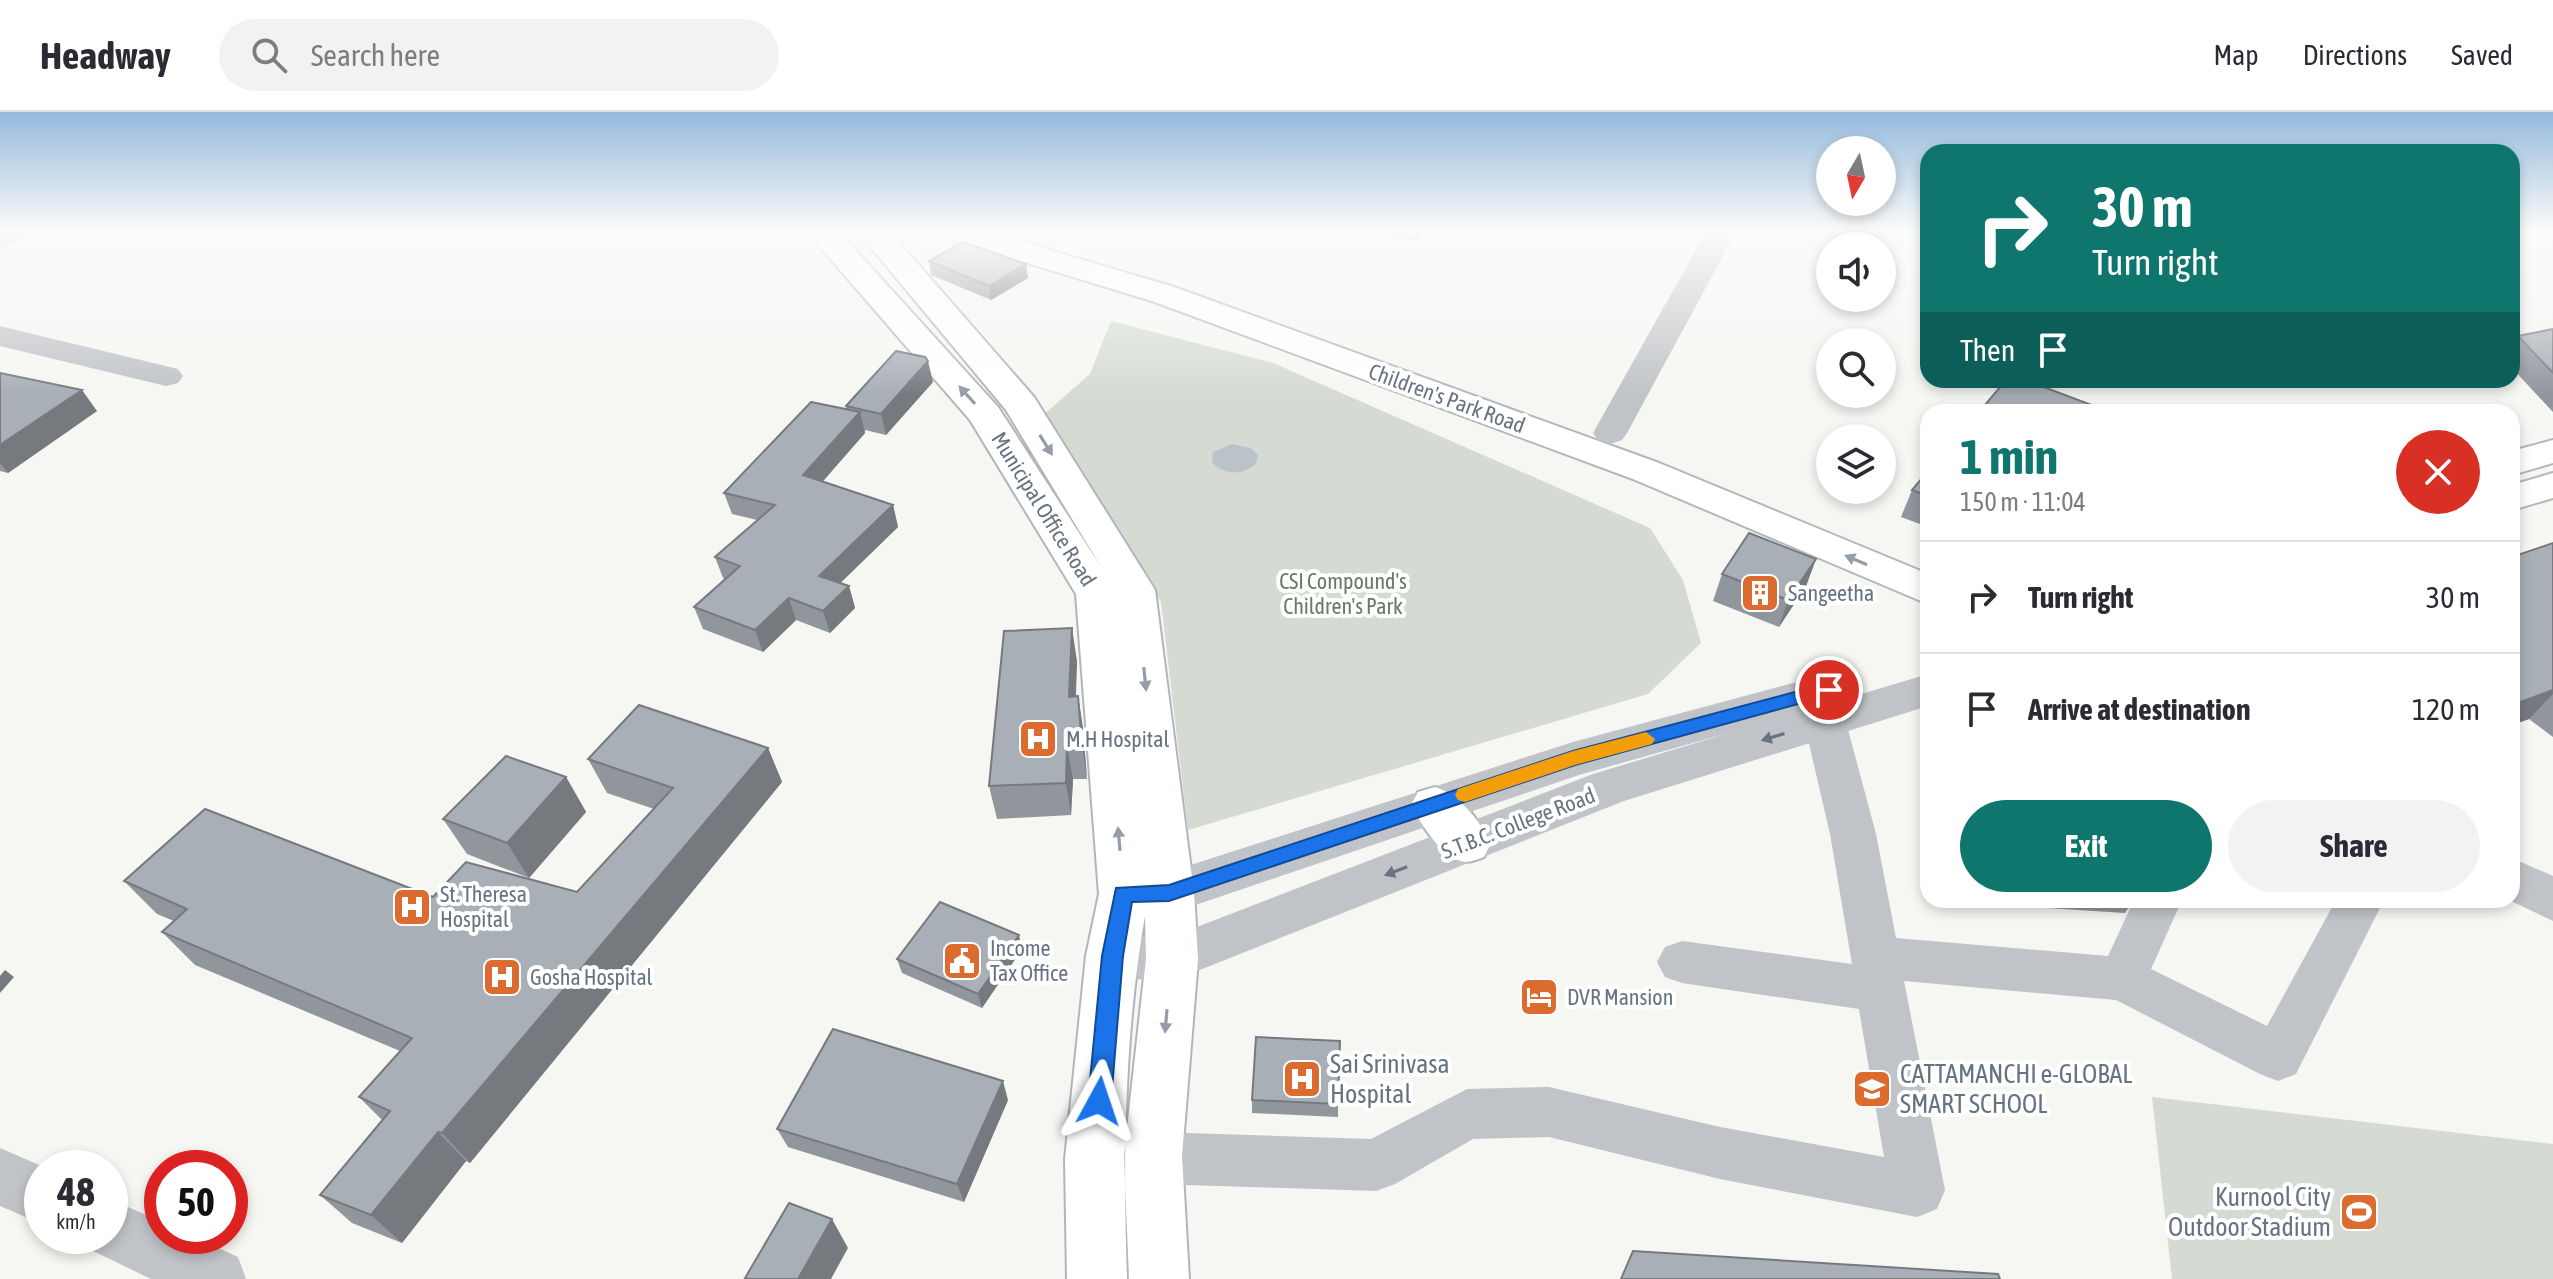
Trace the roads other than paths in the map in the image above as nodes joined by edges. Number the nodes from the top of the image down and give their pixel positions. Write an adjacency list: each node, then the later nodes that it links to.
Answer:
1 (871, 286): 24 (main road, Municipal Office Road, one-way to 1)
2 (920, 286): 23 (main road, Municipal Office Road, one-way to 23)
3 (1138, 286): 14 (main road, Children's Park Road, one-way to 3)
4 (1203, 286): 8 (main road, Children's Park Road)
5 (1691, 286): 8 (street)
6 (0, 336): 7 (street)
7 (166, 376)
8 (1610, 433): 13 (main road, Children's Park Road)
9 (2553, 451): 10 (main road)
10 (2520, 461)
11 (2553, 485): 12 (main road)
12 (2520, 495)
13 (1920, 557)
14 (1920, 587)
15 (1920, 663): 18 (street)
16 (1920, 692): 17 (street, S.T.B.C. College Road)
17 (1825, 722): 19 (street, S.T.B.C. College Road, one-way to 19); 31 (street)
18 (1435, 805): 19 (main road); 23 (street)
19 (1467, 843): 29 (street, S.T.B.C. College Road, one-way to 29)
20 (2520, 852): 21 (street)
21 (2553, 869)
22 (2520, 882): 25 (street)
23 (1169, 893): 24 (street); 29 (main road, Municipal Office Road)
24 (1124, 894): 28 (main road, Municipal Office Road)
25 (2553, 900)
26 (2154, 908): 32 (street)
27 (2356, 908): 32 (street)
28 (1112, 956): 29 (street, S.T.B.C. College Road); 34 (main road, Municipal Office Road)
29 (1172, 959): 33 (main road, Municipal Office Road, one-way to 33)
30 (1682, 962): 31 (street)
31 (1877, 974): 32 (street); 33 (street)
32 (2122, 979)
33 (1153, 1156): 34 (street); 40 (main road, Municipal Office Road)
34 (1094, 1159): 39 (main road, Municipal Office Road)
35 (0, 1176): 36 (street)
36 (24, 1187)
37 (128, 1237): 38 (street)
38 (216, 1279)
39 (1097, 1279)
40 (1159, 1279)

